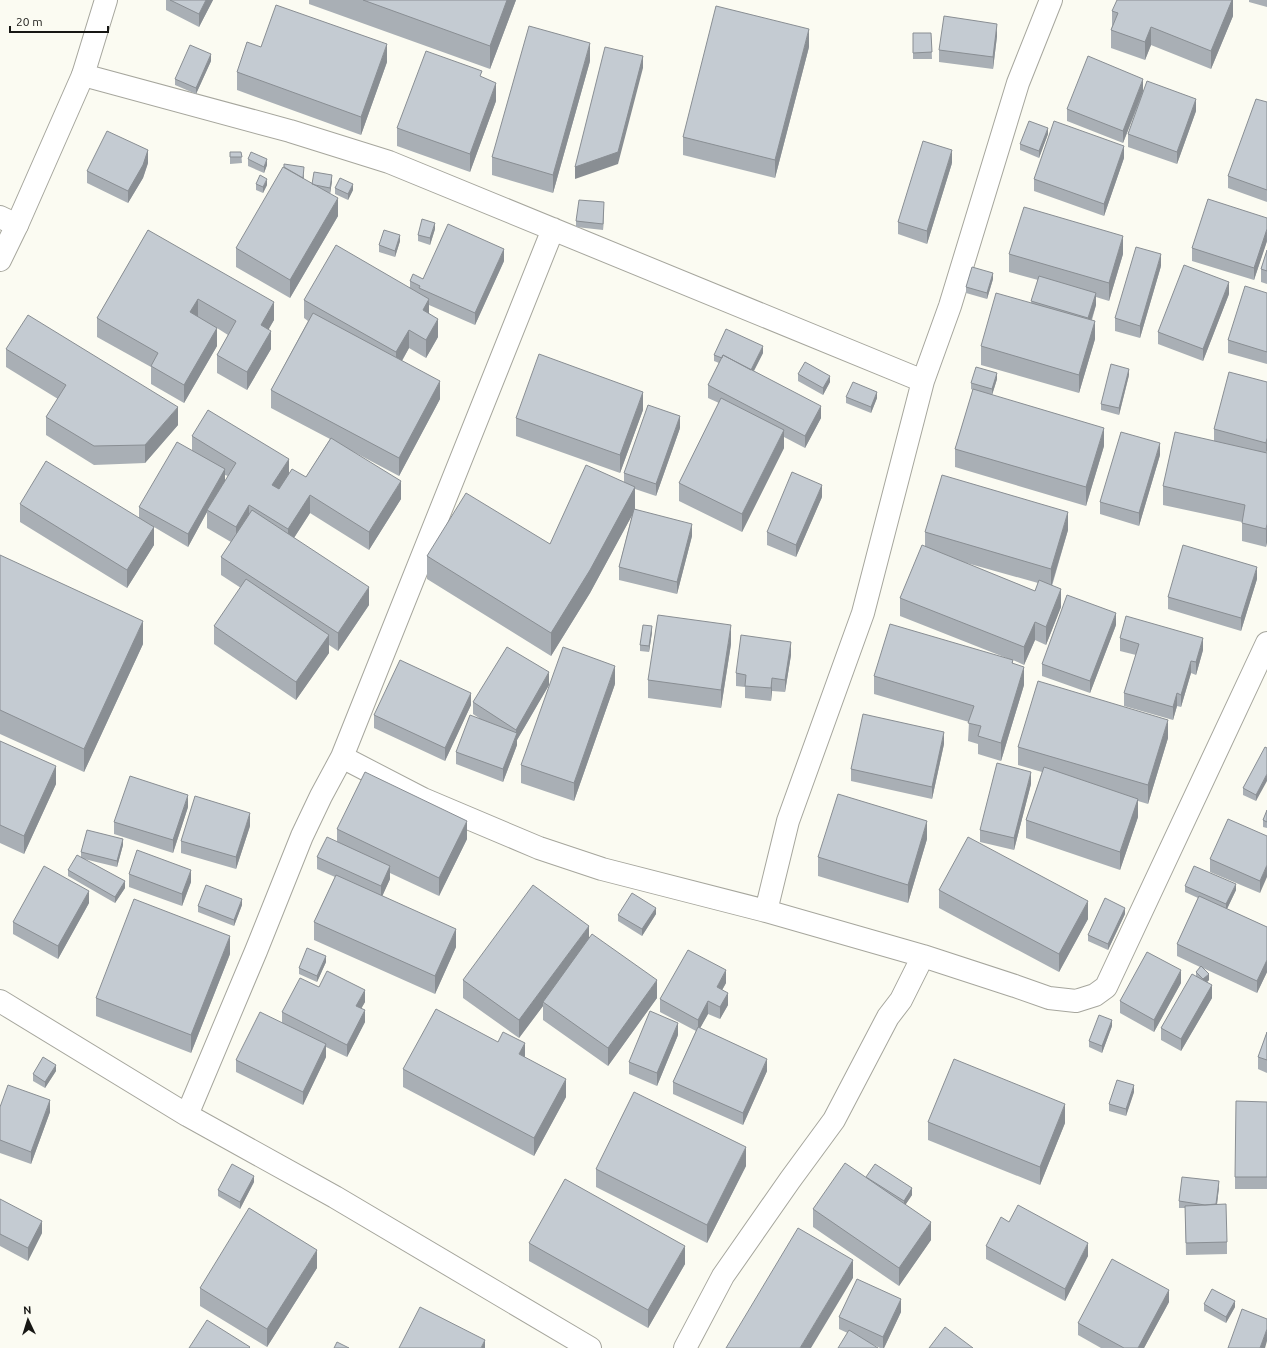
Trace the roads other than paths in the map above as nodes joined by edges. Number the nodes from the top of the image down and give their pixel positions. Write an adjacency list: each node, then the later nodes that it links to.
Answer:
1 (106, 0): 3 (street)
2 (1051, 0): 7 (street)
3 (83, 75): 4 (street); 5 (street)
4 (9, 221): 6 (street)
5 (553, 229): 7 (street); 9 (street)
6 (0, 260)
7 (923, 381): 10 (street)
8 (1267, 643): 11 (street)
9 (342, 757): 10 (street); 13 (street)
10 (766, 911): 11 (street)
11 (923, 956): 15 (street)
12 (0, 1001): 13 (street)
13 (187, 1115): 14 (street)
14 (590, 1348)
15 (685, 1348)

